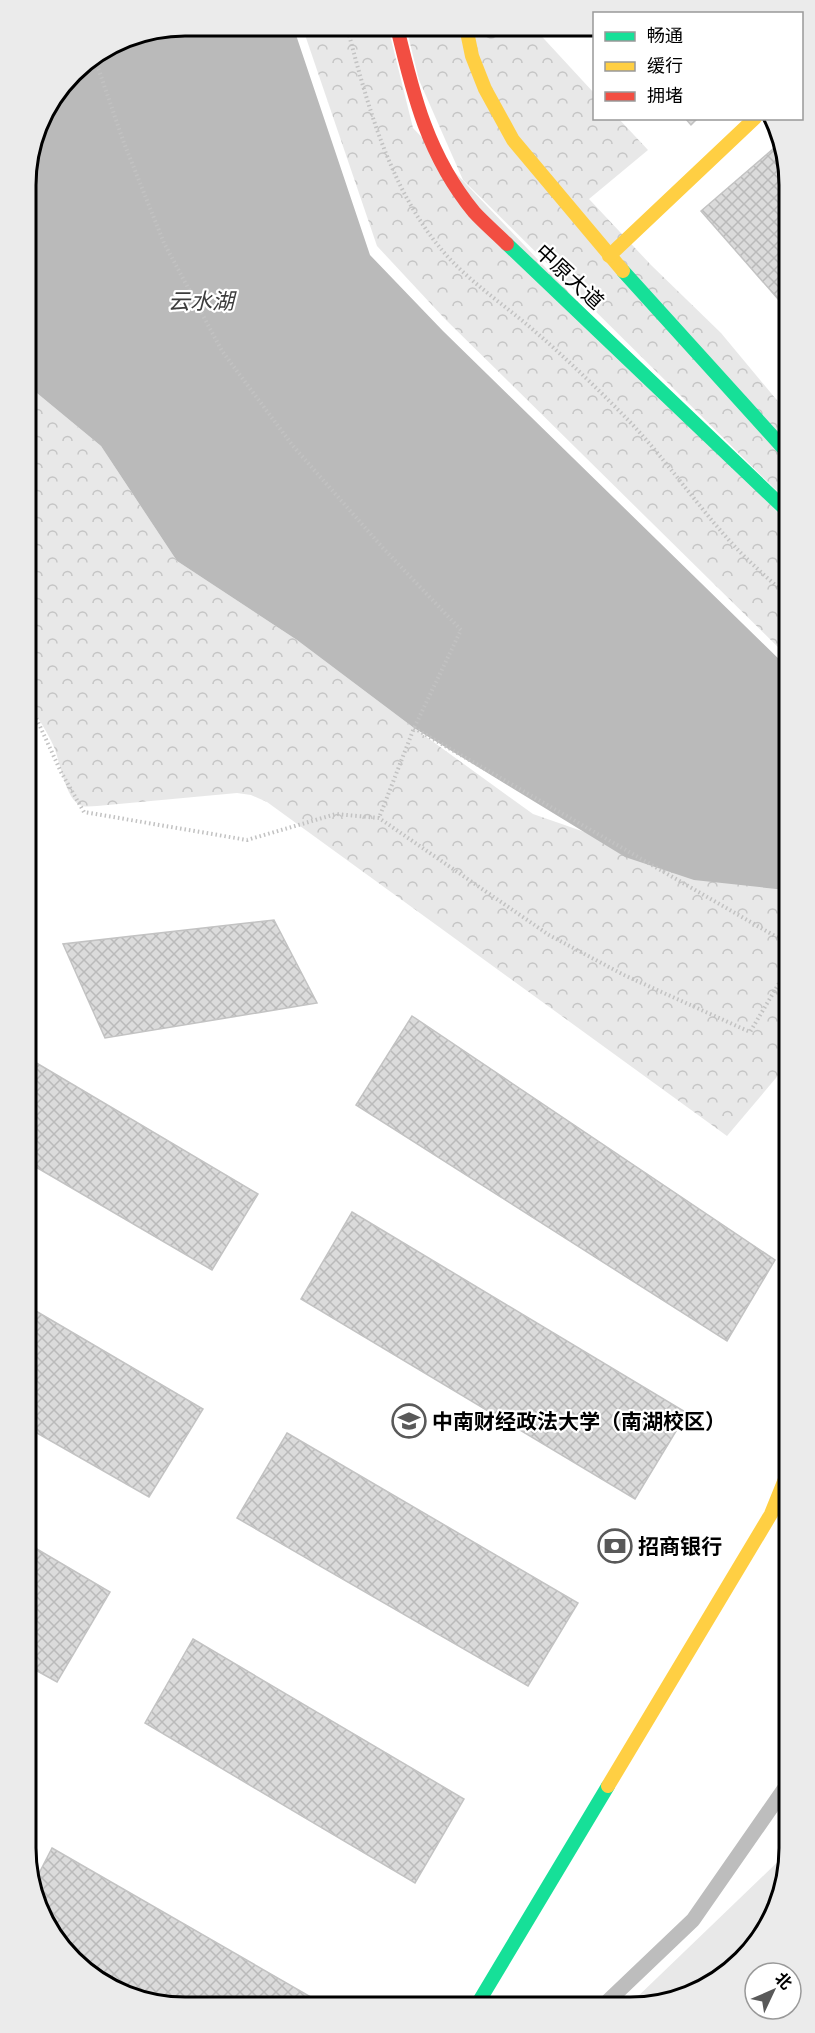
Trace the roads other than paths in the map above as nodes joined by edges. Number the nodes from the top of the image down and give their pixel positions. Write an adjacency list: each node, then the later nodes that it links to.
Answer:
1 (399, 36): 6 (main road, 中原大道)
2 (468, 36): 4 (main road, 中原大道)
3 (752, 120): 4 (main road)
4 (609, 256): 5 (main road, 中原大道)
5 (779, 443)
6 (779, 503)
7 (779, 1494): 9 (main road)
8 (779, 1796): 10 (lane)
9 (482, 1997)
10 (612, 1997)

